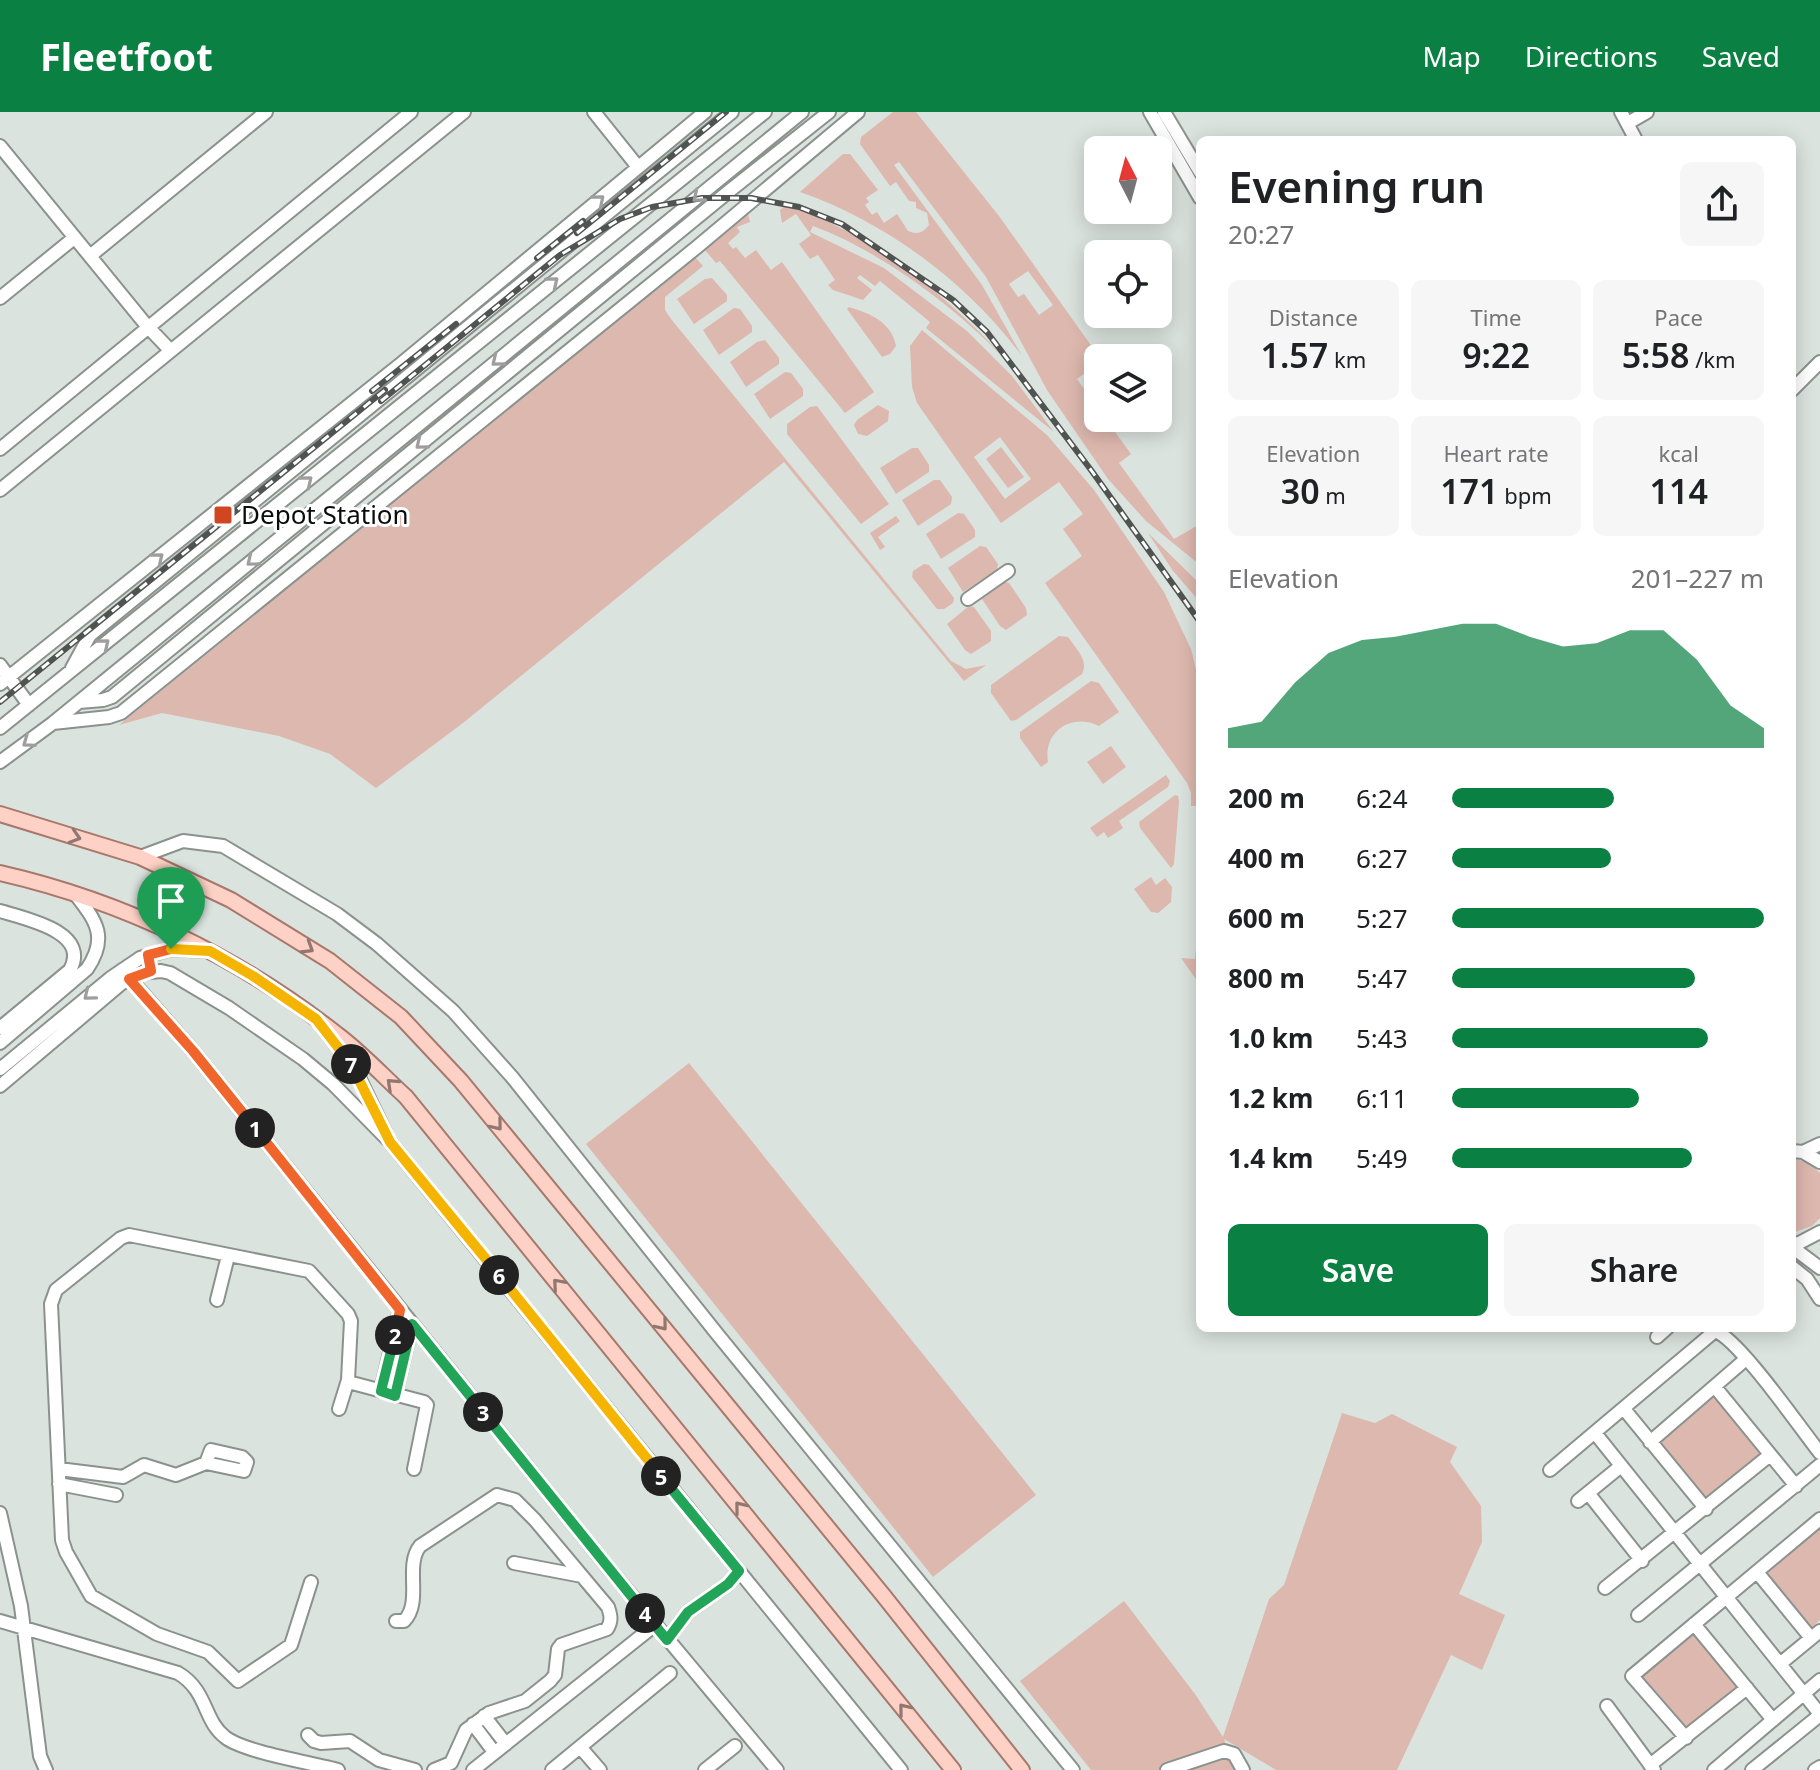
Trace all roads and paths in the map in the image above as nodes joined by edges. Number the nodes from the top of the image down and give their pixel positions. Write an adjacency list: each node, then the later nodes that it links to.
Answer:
1 (266, 112): 29 (street)
2 (411, 112): 31 (street)
3 (464, 112): 32 (street)
4 (594, 112): 20 (street)
5 (705, 112): 20 (street)
6 (732, 112): 40 (street)
7 (765, 112): 40 (street, one-way to 7)
8 (802, 112): 17 (street)
9 (829, 112): 22 (street)
10 (858, 112): 26 (street)
11 (1150, 112): 25 (street)
12 (1164, 112): 19 (street)
13 (1647, 112): 14 (street)
14 (1624, 117): 15 (street)
15 (1634, 136)
16 (0, 146): 18 (street)
17 (748, 156): 22 (street); 23 (street)
18 (11, 159): 21 (street); 28 (street)
19 (1196, 165)
20 (638, 167): 41 (street, one-way to 20)
21 (0, 168)
22 (755, 171): 24 (street); 26 (street)
23 (718, 180): 24 (street); 42 (street, one-way to 42)
24 (729, 191): 27 (street); 42 (street, one-way to 42)
25 (1196, 191)
26 (763, 193): 27 (street)
27 (747, 206): 44 (street)
28 (74, 238): 29 (street); 30 (street)
29 (90, 256): 31 (street)
30 (0, 298)
31 (147, 326): 32 (street); 35 (street)
32 (170, 350): 36 (street)
33 (1820, 362): 34 (street)
34 (1796, 386)
35 (0, 449)
36 (0, 490)
37 (1008, 571): 38 (street)
38 (968, 599)
39 (0, 665): 41 (street)
40 (71, 671): 43 (street)
41 (5, 680): 43 (street)
42 (79, 702): 44 (street)
43 (29, 705): 45 (street)
44 (53, 723): 46 (street, one-way to 46)
45 (0, 728)
46 (0, 762)
47 (0, 814): 48 (main road, one-way to 48)
48 (140, 857): 153 (main road, one-way to 153); 154 (street)
49 (0, 873): 50 (main road)
50 (76, 895): 52 (main road); 56 (street)
51 (0, 911): 56 (street)
52 (210, 951): 53 (street); 58 (main road)
53 (148, 955): 54 (street); 55 (street)
54 (151, 971): 55 (street); 64 (street)
55 (126, 975): 57 (street); 60 (street, one-way to 60); 77 (street)
56 (36, 1005): 59 (street); 61 (street)
57 (85, 1017): 60 (street); 63 (street)
58 (316, 1019): 64 (street); 152 (main road, one-way to 58)
59 (0, 1028)
60 (44, 1032): 62 (street)
61 (0, 1043)
62 (0, 1069)
63 (0, 1086)
64 (390, 1142): 108 (street)
65 (1820, 1144): 66 (street)
66 (1796, 1151)
67 (1796, 1151): 68 (street)
68 (1820, 1162)
69 (1820, 1232): 70 (street)
70 (1796, 1244)
71 (1796, 1248): 73 (street)
72 (228, 1256): 76 (street); 82 (street); 95 (street)
73 (1820, 1268)
74 (1796, 1270): 75 (street)
75 (1820, 1299)
76 (217, 1300)
77 (400, 1310): 78 (street); 84 (street)
78 (412, 1324): 85 (street); 118 (street)
79 (1711, 1332): 87 (street)
80 (1720, 1332): 81 (street)
81 (1746, 1359): 83 (street); 90 (street)
82 (348, 1380): 84 (street); 86 (street)
83 (1715, 1387): 89 (street); 91 (street)
84 (381, 1391): 85 (street)
85 (395, 1396): 96 (street)
86 (339, 1409)
87 (1624, 1409): 88 (street); 89 (street)
88 (1595, 1433): 94 (street); 97 (street)
89 (1650, 1442): 101 (street)
90 (1820, 1453)
91 (1770, 1455): 99 (street); 101 (street)
92 (206, 1463): 95 (street)
93 (1820, 1465): 99 (street)
94 (1621, 1466): 104 (street); 105 (street)
95 (59, 1469): 98 (street)
96 (414, 1469)
97 (1550, 1470)
98 (59, 1484): 100 (street); 111 (street)
99 (1796, 1486): 107 (street)
100 (116, 1495)
101 (1706, 1509): 104 (street)
102 (0, 1513): 119 (street)
103 (1820, 1519): 109 (street)
104 (1675, 1534): 105 (street); 107 (street)
105 (1642, 1561): 112 (street)
106 (514, 1563): 110 (street)
107 (1701, 1565): 113 (street); 114 (street)
108 (739, 1571): 121 (street); 151 (street)
109 (1757, 1572): 113 (street); 120 (street)
110 (582, 1576): 116 (street); 129 (street)
111 (311, 1582)
112 (1605, 1588)
113 (1727, 1597): 117 (street); 122 (street)
114 (1638, 1615)
115 (0, 1621): 119 (street)
116 (396, 1621)
117 (1694, 1624): 125 (street); 133 (street)
118 (655, 1625): 121 (street); 134 (street)
119 (23, 1626): 138 (street); 140 (street)
120 (1816, 1635): 122 (street)
121 (667, 1640): 150 (street)
122 (1781, 1663): 126 (street)
123 (670, 1673): 136 (street)
124 (1820, 1680): 126 (street)
125 (1747, 1688): 130 (street); 133 (street)
126 (1805, 1693): 128 (street); 130 (street)
127 (1607, 1706): 141 (street)
128 (1820, 1715): 139 (street)
129 (484, 1716): 131 (street); 134 (street)
130 (1773, 1720): 157 (street)
131 (473, 1724): 137 (street); 145 (street)
132 (308, 1735): 144 (street)
133 (1686, 1738): 141 (street)
134 (506, 1744): 137 (street)
135 (735, 1746): 149 (street)
136 (580, 1747): 147 (street); 148 (street)
137 (494, 1752): 146 (street)
138 (278, 1756): 142 (street); 143 (street)
139 (1768, 1757): 158 (street); 159 (street)
140 (42, 1767)
141 (1652, 1768)
142 (274, 1770)
143 (338, 1770)
144 (415, 1770)
145 (434, 1770)
146 (473, 1770)
147 (552, 1770)
148 (600, 1770)
149 (705, 1770)
150 (777, 1770)
151 (901, 1770)
152 (953, 1770)
153 (1022, 1770)
154 (1073, 1770)
155 (1167, 1770): 156 (street)
156 (1243, 1770)
157 (1714, 1770)
158 (1752, 1770)
159 (1777, 1770)

